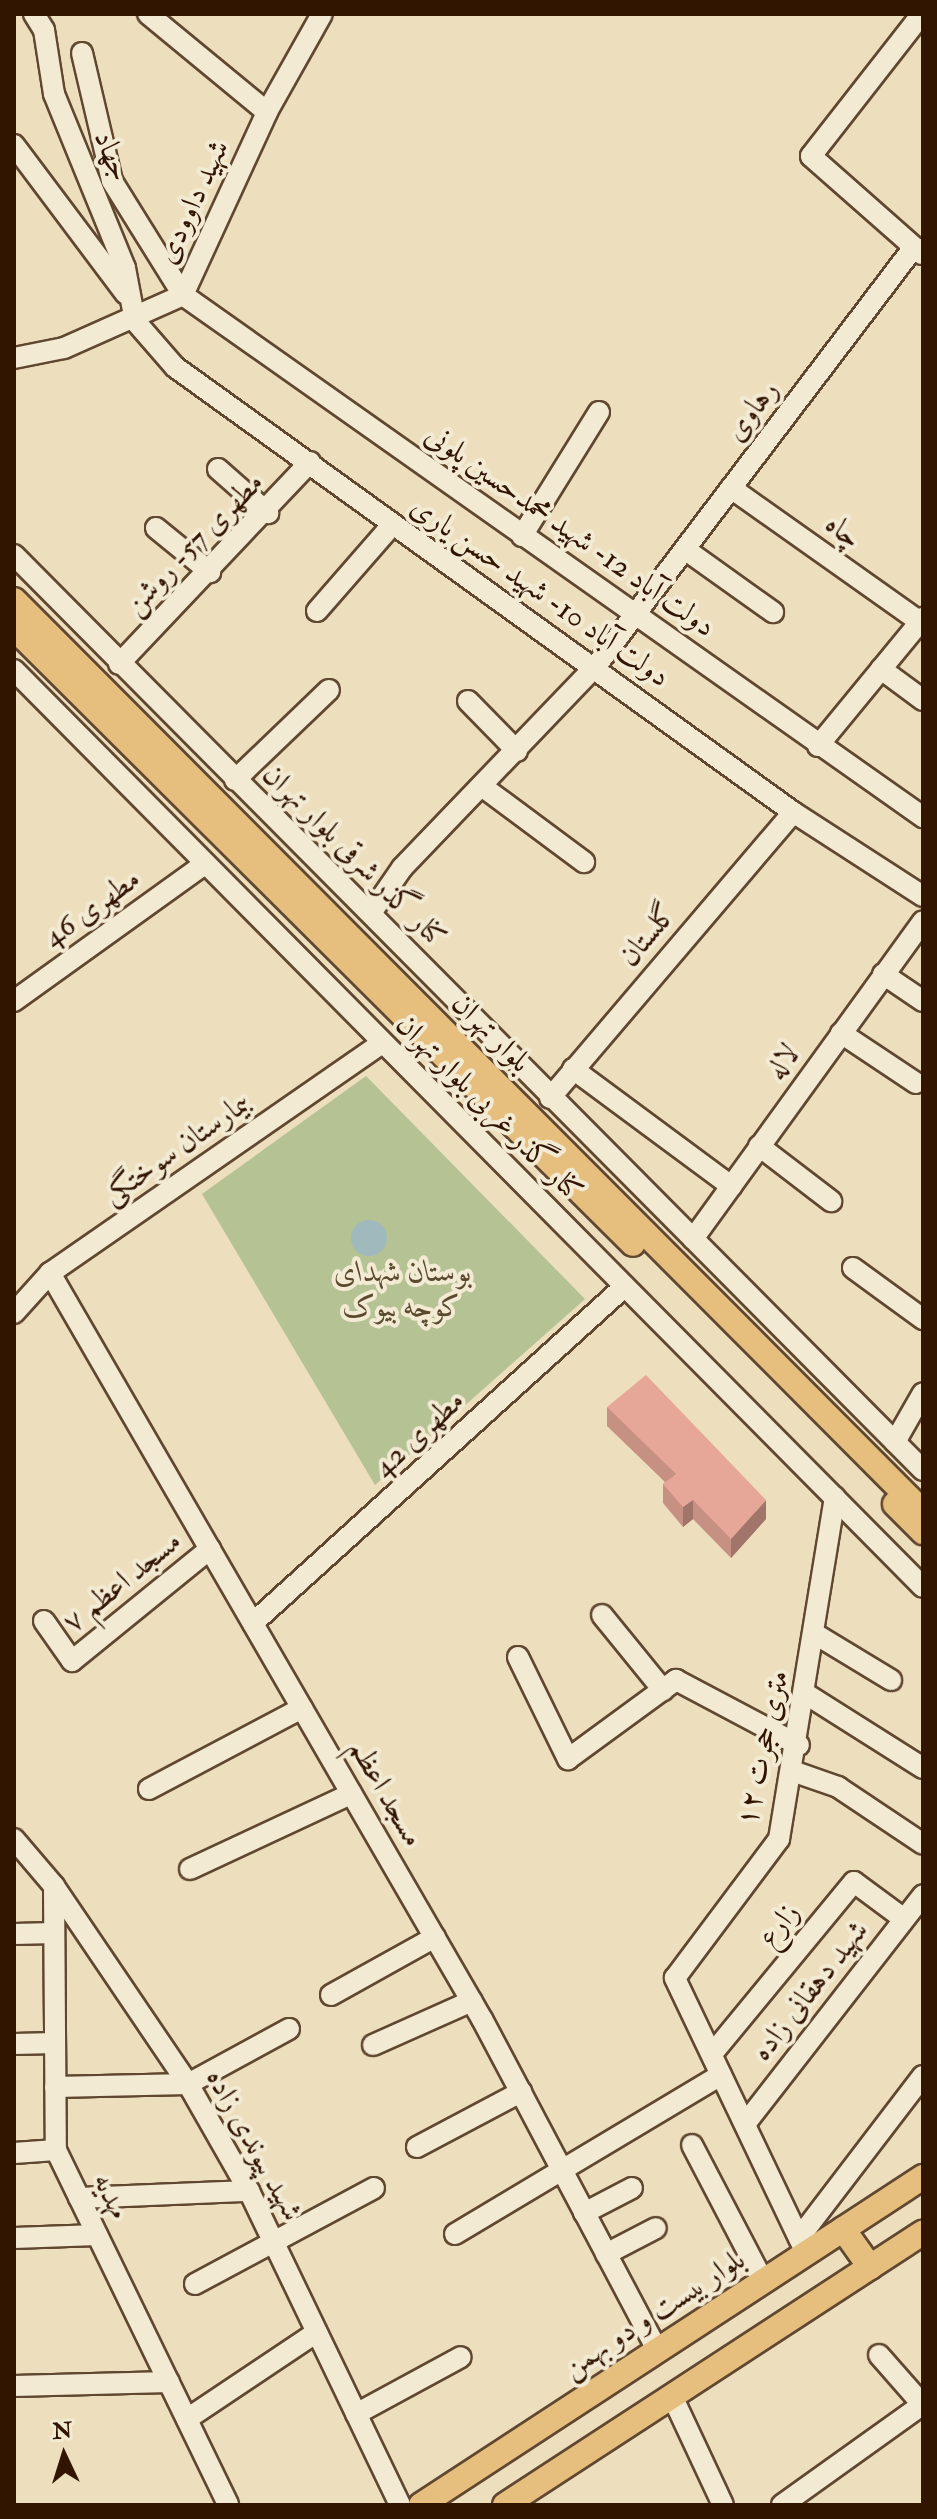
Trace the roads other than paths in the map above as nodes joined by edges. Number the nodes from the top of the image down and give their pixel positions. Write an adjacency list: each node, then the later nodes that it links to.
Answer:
1 (34, 14): 9 (street, جهاد)
2 (148, 14): 6 (street)
3 (322, 14): 6 (street, شهید داوودی)
4 (922, 14): 8 (street)
5 (82, 53): 10 (street, جهاد)
6 (267, 112): 10 (street, شهید داوودی)
7 (14, 145): 9 (street)
8 (918, 251): 16 (street, رهاوی)
9 (126, 294): 11 (street, جهاد)
10 (183, 295): 11 (street, شهید داوودی); 20 (street, دولت آباد 12- شهید محمدحسین پلونی)
11 (135, 321): 12 (street, شهید داوودی); 14 (street, دولت آباد 10- شهید حسن یاری)
12 (14, 358)
13 (599, 412): 20 (street)
14 (310, 462): 17 (street, مطهری 57- روشن); 18 (street, دولت آباد 10- شهید حسن یاری)
15 (218, 469): 17 (street)
16 (731, 488): 21 (street, رهاوی); 28 (street, چاه)
17 (268, 513): 23 (street, مطهری 57- روشن)
18 (392, 525): 25 (street); 31 (street, دولت آباد 10- شهید حسن یاری)
19 (156, 528): 23 (street)
20 (522, 536): 26 (street, دولت آباد 12- شهید محمدحسین پلونی)
21 (686, 550): 26 (street, رهاوی); 27 (street)
22 (14, 555): 30 (street, کنار گذر شرقی بلوار تهران)
23 (210, 572): 30 (street, مطهری 57- روشن)
24 (14, 600): 69 (main road, بلوار تهران)
25 (317, 611)
26 (639, 612): 31 (street, رهاوی); 37 (street, دولت آباد 12- شهید محمدحسین پلونی)
27 (773, 612)
28 (921, 620): 32 (street)
29 (14, 628): 70 (main road, بلوار تهران)
30 (119, 664): 39 (street, کنار گذر شرقی بلوار تهران)
31 (596, 666): 38 (street); 41 (street, دولت آباد 10- شهید حسن یاری)
32 (881, 669): 35 (street); 37 (street)
33 (14, 670): 44 (street, کنار گذر غربی بلوار تهران)
34 (329, 690): 39 (street)
35 (923, 700)
36 (468, 701): 38 (street)
37 (818, 746): 42 (street, دولت آباد 12- شهید محمدحسین پلونی)
38 (517, 751): 40 (street)
39 (235, 780): 46 (street, کنار گذر شرقی بلوار تهران)
40 (483, 787): 43 (street); 46 (street)
41 (793, 812): 45 (street, دولت آباد 10- شهید حسن یاری); 53 (street, گلستان)
42 (923, 817)
43 (584, 862)
44 (205, 864): 49 (street, مطهری 46); 52 (street, کنار گذر غربی بلوار تهران)
45 (923, 896)
46 (371, 913): 55 (street, کنار گذر شرقی بلوار تهران)
47 (923, 921): 48 (street, لاله)
48 (883, 974): 50 (street); 51 (street, لاله)
49 (14, 1001)
50 (923, 1001)
51 (841, 1033): 54 (street); 56 (street, لاله)
52 (382, 1043): 61 (street, بیمارستان سوختگی); 62 (street, کنار گذر غربی بلوار تهران)
53 (573, 1069): 55 (street, گلستان); 57 (street)
54 (916, 1083)
55 (550, 1098): 59 (street, کنار گذر شرقی بلوار تهران)
56 (759, 1146): 57 (street, لاله); 58 (street)
57 (731, 1186): 59 (street, لاله)
58 (831, 1201)
59 (693, 1239): 66 (street, کنار گذر شرقی بلوار تهران)
60 (853, 1268): 64 (street)
61 (50, 1273): 63 (street, بیمارستان سوختگی); 71 (street, مسجد اعظم)
62 (624, 1287): 68 (street, کنار گذر غربی بلوار تهران); 75 (street, مطهری 42)
63 (14, 1313)
64 (923, 1319)
65 (922, 1396): 66 (street)
66 (895, 1442): 67 (street, کنار گذر شرقی بلوار تهران)
67 (923, 1470)
68 (835, 1498): 72 (street, کنار گذر غربی بلوار تهران); 76 (street, ۱۲ متری حجرت)
69 (923, 1512)
70 (923, 1532)
71 (210, 1549): 74 (street, مسجد اعظم ۷); 75 (street, مسجد اعظم)
72 (923, 1587)
73 (602, 1615): 79 (street)
74 (44, 1621)
75 (253, 1623): 81 (street, مسجد اعظم)
76 (815, 1634): 78 (street); 80 (street, ۱۲ متری حجرت)
77 (518, 1657): 79 (street)
78 (891, 1680)
79 (663, 1690): 82 (street)
80 (806, 1694): 82 (street, ۱۲ متری حجرت); 83 (street)
81 (302, 1708): 85 (street); 86 (street, مسجد اعظم)
82 (799, 1745): 84 (street, ۱۲ متری حجرت)
83 (923, 1768)
84 (795, 1772): 88 (street); 102 (street, ۱۲ متری حجرت)
85 (149, 1789)
86 (351, 1794): 89 (street); 95 (street, مسجد اعظم)
87 (14, 1839): 90 (street, شهید پیوندی زاده)
88 (923, 1844)
89 (190, 1869)
90 (54, 1886): 93 (street, مهدیه); 105 (street, شهید پیوندی زاده)
91 (923, 1895): 92 (street, شهید دهقانی زاده)
92 (904, 1919): 102 (street, زارع); 108 (street, شهید دهقانی زاده)
93 (54, 1933): 94 (street); 99 (street, مهدیه)
94 (14, 1934)
95 (435, 1937): 96 (street); 97 (street, مسجد اعظم)
96 (331, 1995)
97 (472, 2001): 101 (street); 107 (street, مسجد اعظم)
98 (289, 2029): 105 (street)
99 (55, 2043): 100 (street); 106 (street, مهدیه)
100 (14, 2044)
101 (373, 2045)
102 (712, 2054): 103 (street)
103 (721, 2075): 108 (street); 113 (street)
104 (923, 2076): 127 (street)
105 (188, 2084): 106 (street); 117 (street, شهید پیوندی زاده)
106 (55, 2087): 111 (street, مهدیه)
107 (521, 2092): 110 (street); 113 (street, مسجد اعظم)
108 (745, 2124): 127 (street)
109 (692, 2145): 130 (street)
110 (417, 2147)
111 (56, 2150): 112 (street); 118 (street, مهدیه)
112 (14, 2153)
113 (563, 2172): 119 (street, مسجد اعظم); 122 (street)
114 (923, 2177): 121 (main road, بلوار بیست و دو بهمن)
115 (374, 2188): 126 (street)
116 (632, 2188): 119 (street)
117 (249, 2191): 118 (street); 126 (street, شهید پیوندی زاده)
118 (79, 2198): 123 (street, مهدیه)
119 (584, 2213): 128 (street, مسجد اعظم)
120 (656, 2228): 128 (street)
121 (843, 2229): 127 (main road, بلوار بیست و دو بهمن); 129 (main road)
122 (455, 2234)
123 (97, 2235): 124 (street); 136 (street, مهدیه)
124 (14, 2238)
125 (920, 2240): 129 (main road)
126 (276, 2245): 131 (street); 132 (street, شهید پیوندی زاده)
127 (802, 2246): 130 (main road, بلوار بیست و دو بهمن)
128 (606, 2254): 133 (street, مسجد اعظم)
129 (870, 2267): 138 (main road)
130 (763, 2281): 133 (main road, بلوار بیست و دو بهمن)
131 (195, 2284)
132 (317, 2332): 140 (street, شهید پیوندی زاده); 141 (street)
133 (657, 2350): 144 (main road, بلوار بیست و دو بهمن)
134 (879, 2355): 139 (street)
135 (461, 2357): 140 (street)
136 (169, 2382): 137 (street); 141 (street, مهدیه)
137 (14, 2386)
138 (672, 2396): 145 (main road); 146 (street)
139 (923, 2404): 147 (street)
140 (356, 2414): 143 (street, شهید پیوندی زاده)
141 (187, 2419): 142 (street, مهدیه)
142 (228, 2505)
143 (400, 2505)
144 (421, 2505)
145 (505, 2505)
146 (722, 2505)
147 (782, 2505)

